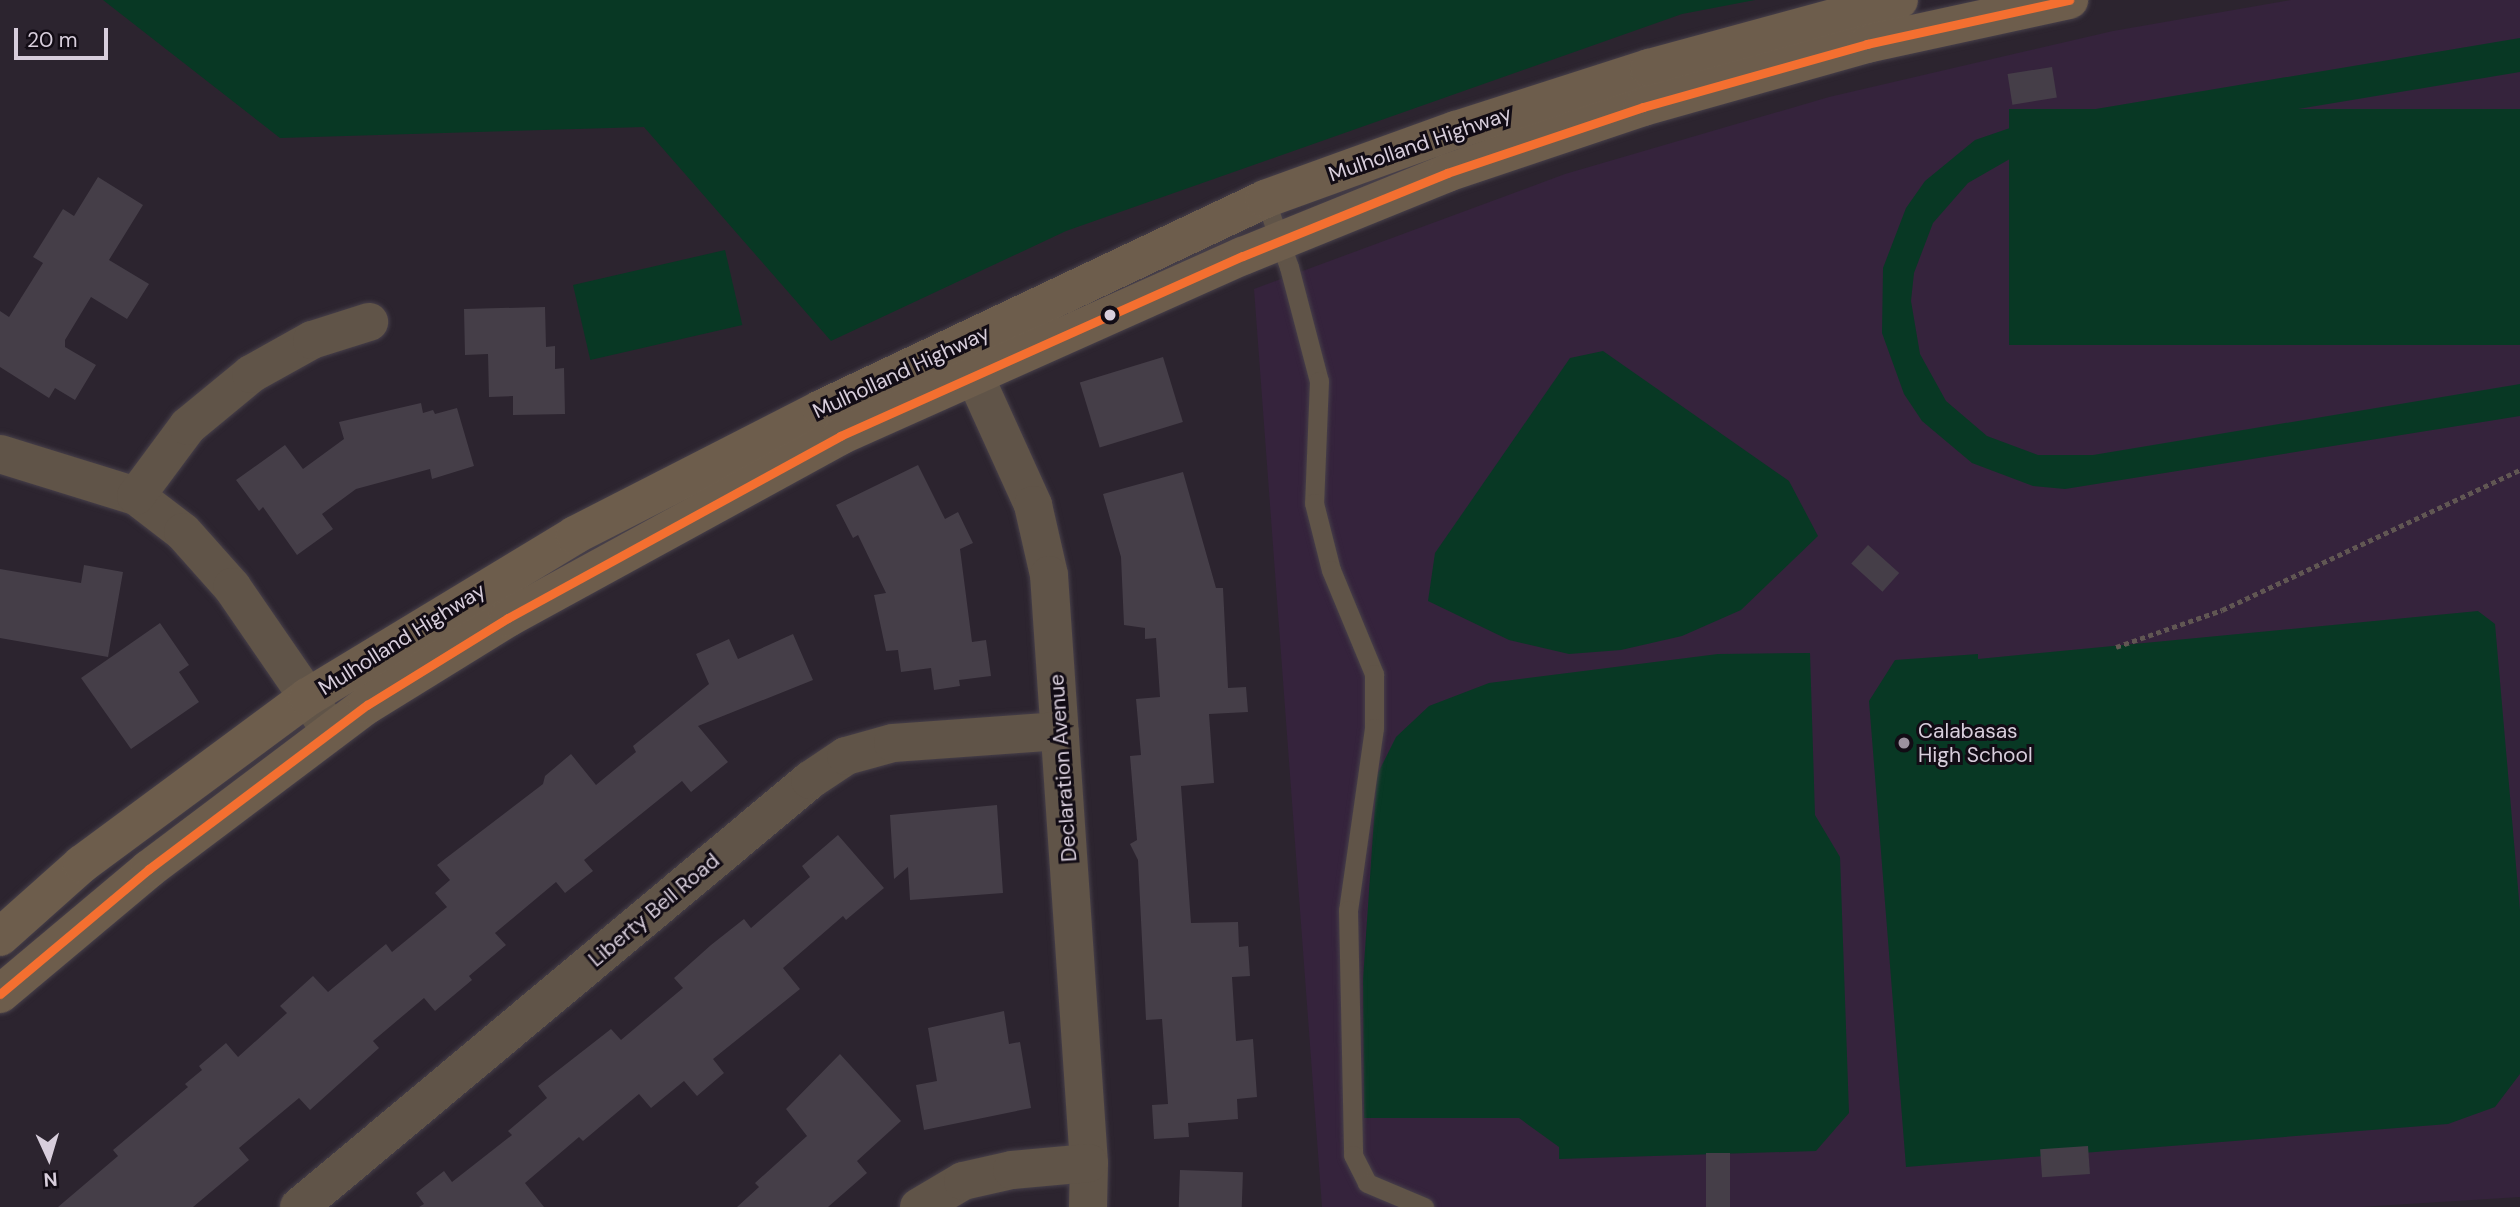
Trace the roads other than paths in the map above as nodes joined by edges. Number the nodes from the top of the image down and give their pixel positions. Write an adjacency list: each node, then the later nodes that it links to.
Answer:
1 (1899, 0): 3 (main road, Mulholland Highway)
2 (2069, 0): 3 (main road, Mulholland Highway)
3 (1862, 17): 4 (main road, Mulholland Highway); 5 (main road, Mulholland Highway)
4 (1265, 199): 5 (lane); 7 (main road, Mulholland Highway)
5 (1280, 242): 7 (main road, Mulholland Highway); 19 (lane)
6 (369, 322): 9 (street)
7 (969, 361): 10 (main road, Mulholland Highway); 11 (main road, Mulholland Highway); 12 (street, Declaration Avenue)
8 (0, 454): 9 (street)
9 (136, 496): 10 (street)
10 (308, 697): 11 (street); 13 (main road, Mulholland Highway)
11 (331, 731): 14 (main road, Mulholland Highway)
12 (1060, 731): 15 (street, Declaration Avenue); 16 (street, Liberty Bell Road)
13 (0, 937)
14 (0, 994)
15 (1089, 1163): 17 (street); 18 (street, Declaration Avenue)
16 (299, 1207)
17 (919, 1207)
18 (1088, 1207)
19 (1424, 1207)

